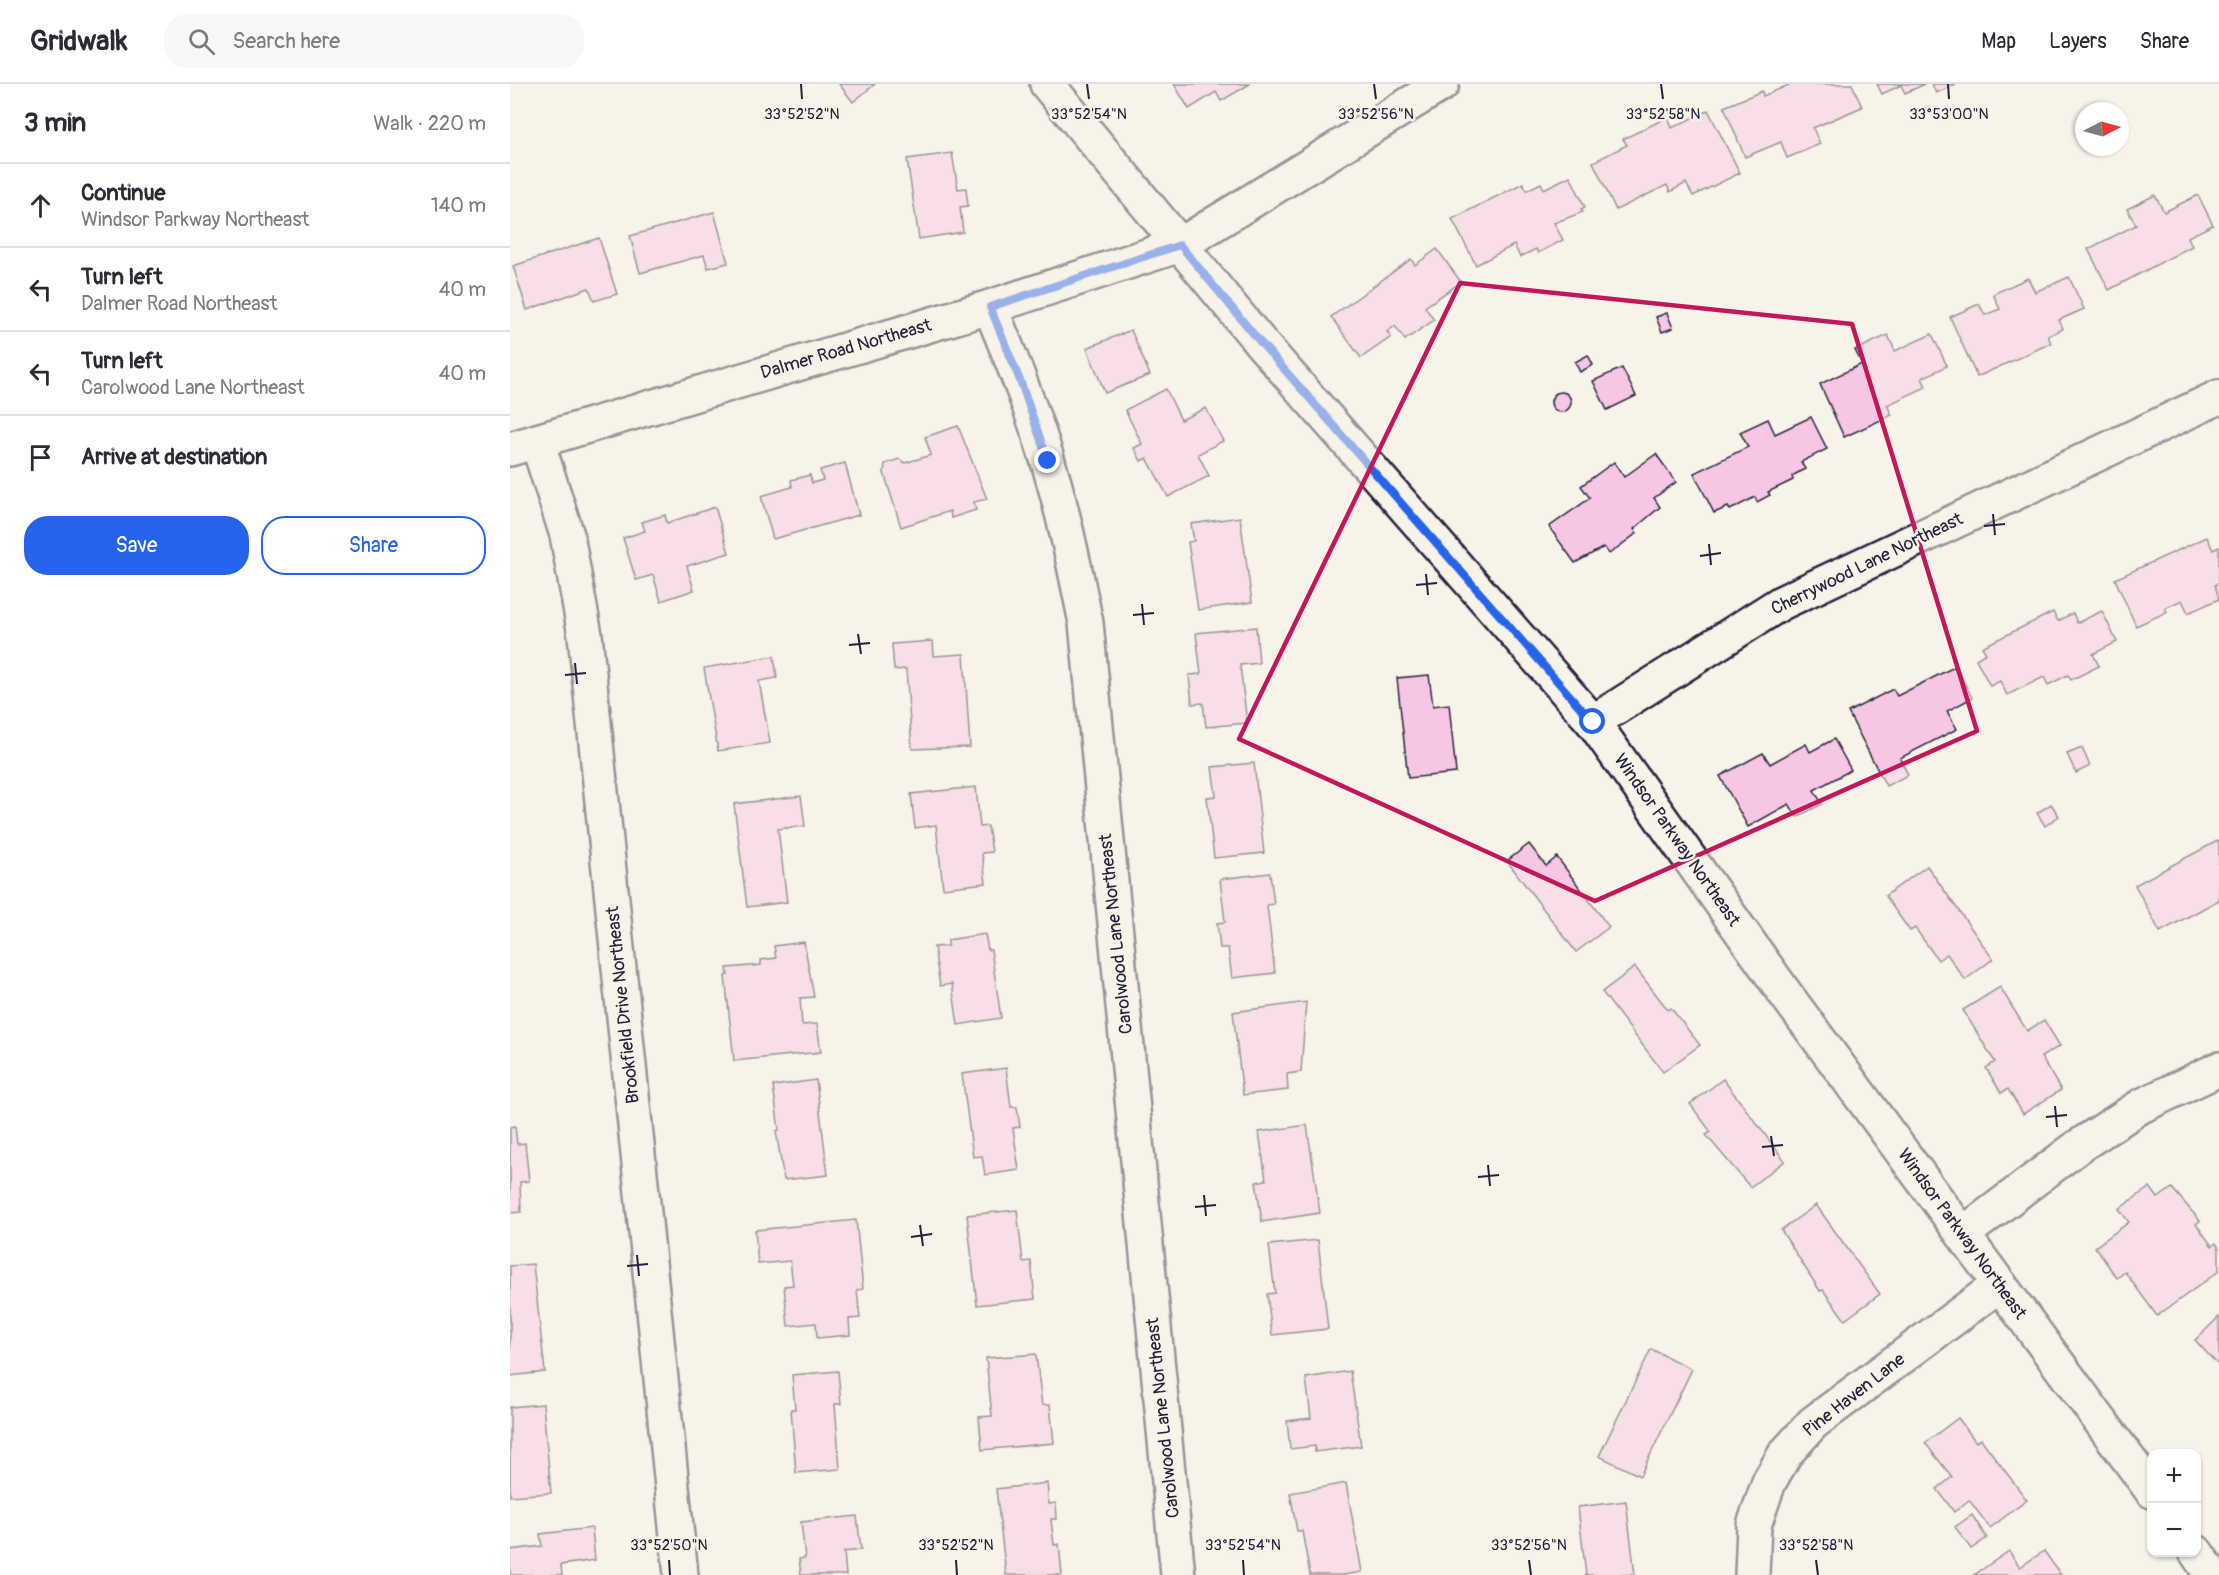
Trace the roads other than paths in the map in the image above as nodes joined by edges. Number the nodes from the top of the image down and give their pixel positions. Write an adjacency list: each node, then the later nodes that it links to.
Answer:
1 (1047, 84): 3 (street, Windsor Parkway Northeast)
2 (1442, 84): 3 (street, Dalmer Road Northeast)
3 (1180, 245): 4 (street, Dalmer Road Northeast); 7 (street, Windsor Parkway Northeast)
4 (990, 307): 6 (street, Dalmer Road Northeast); 14 (street, Carolwood Lane Northeast)
5 (2219, 398): 7 (street, Cherrywood Lane Northeast)
6 (523, 445): 13 (street, Brookfield Drive Northeast)
7 (1593, 722): 9 (street, Windsor Parkway Northeast)
8 (2219, 1069): 9 (street)
9 (1963, 1234): 10 (street, Windsor Parkway Northeast)
10 (1999, 1285): 11 (street, Windsor Parkway Northeast); 15 (street, Pine Haven Lane)
11 (2147, 1486)
12 (2199, 1557): 16 (street)
13 (681, 1575)
14 (1178, 1575)
15 (1752, 1575)
16 (2212, 1575)

